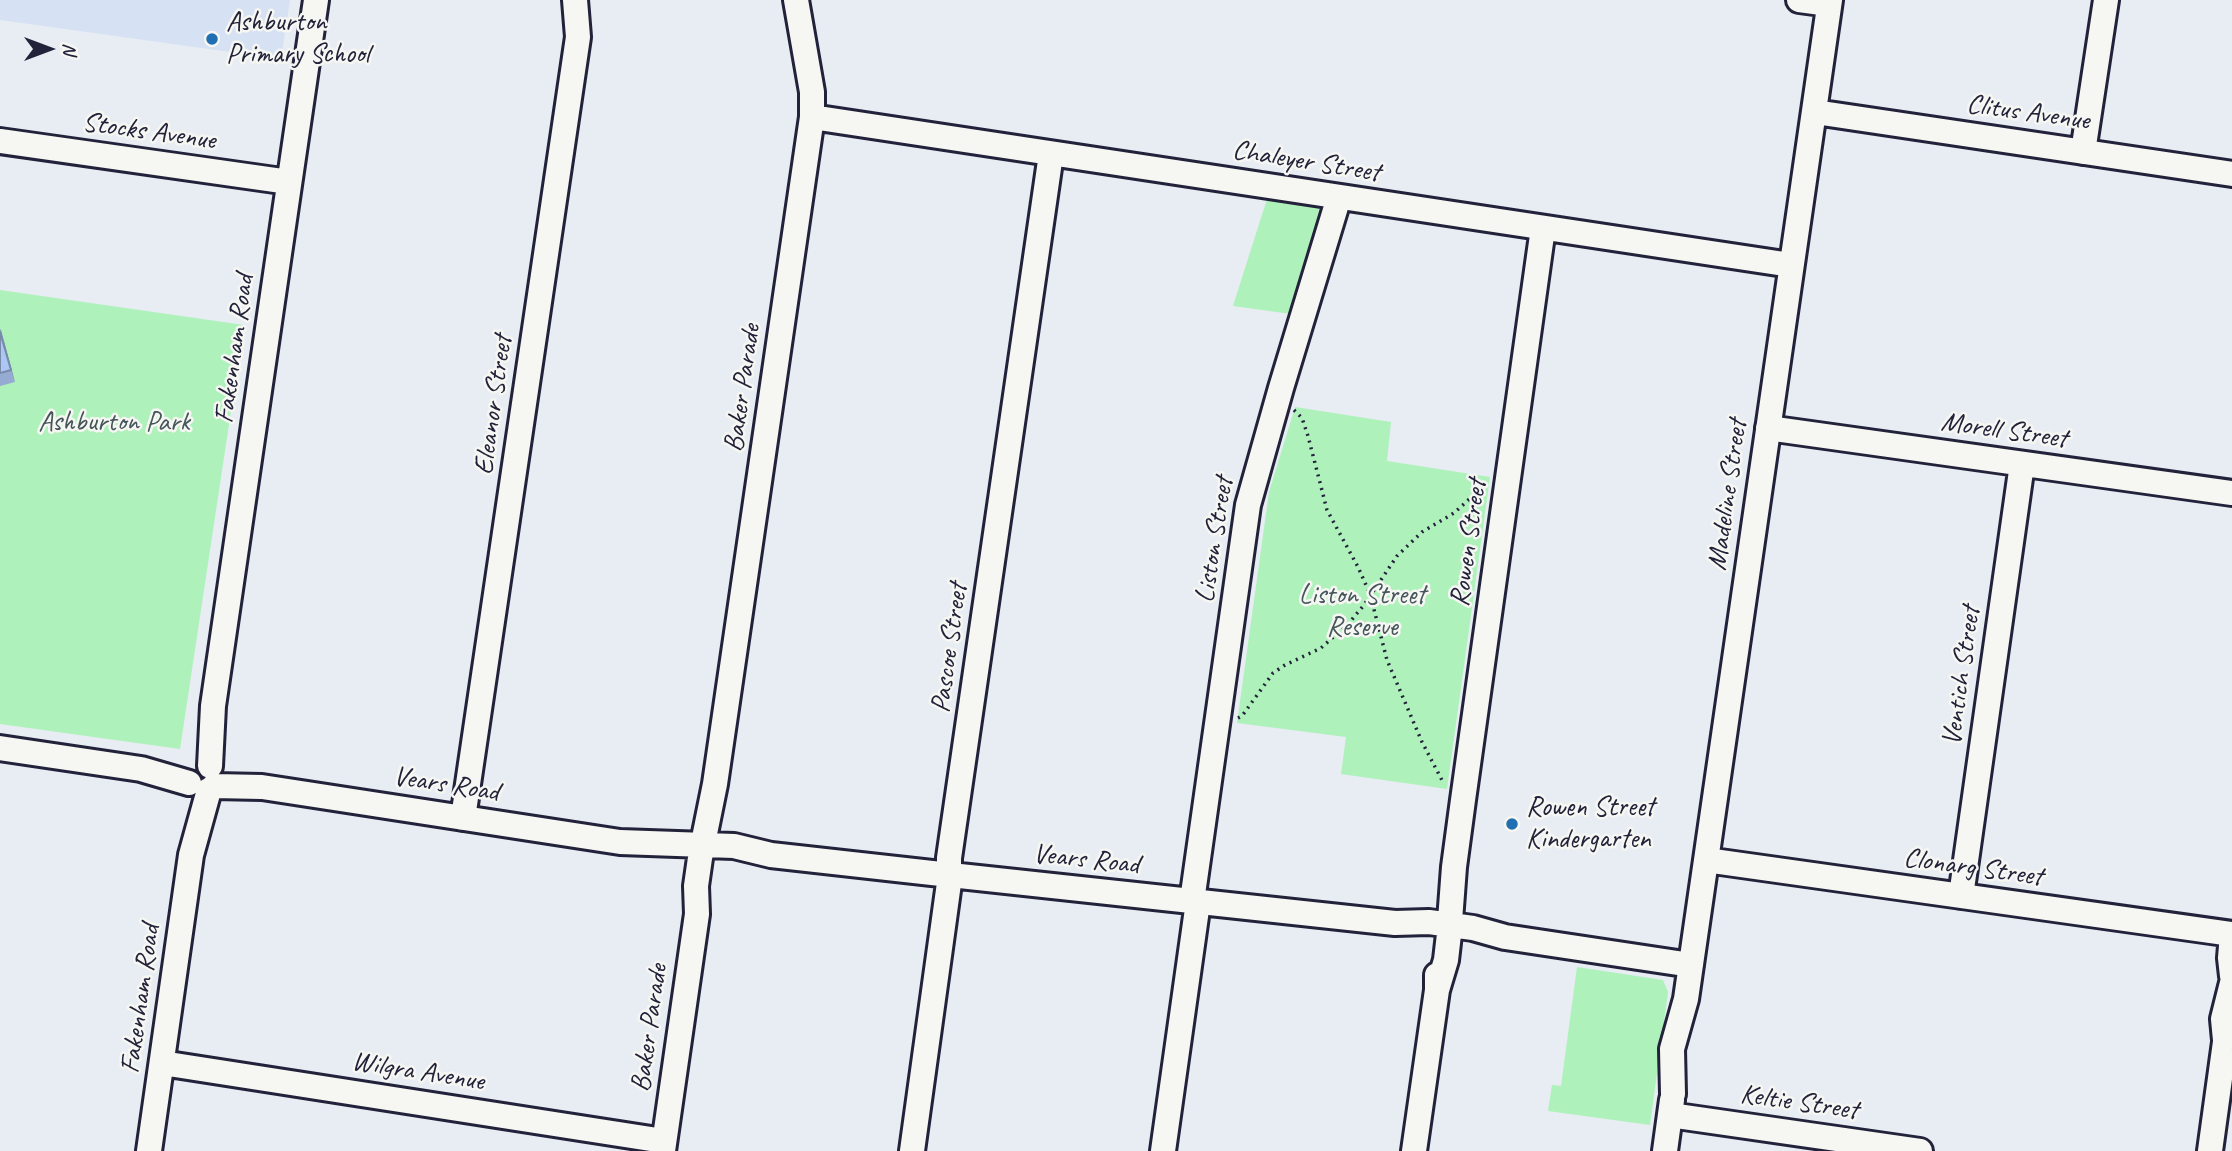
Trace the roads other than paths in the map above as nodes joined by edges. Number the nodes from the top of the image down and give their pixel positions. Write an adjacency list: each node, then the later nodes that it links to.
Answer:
1 (316, 0): 13 (street, Fakenham Road)
2 (575, 0): 22 (street, Eleanor Street)
3 (796, 0): 8 (street, Baker Parade)
4 (1799, 0): 6 (street)
5 (2106, 0): 10 (street)
6 (1830, 2): 7 (street, Madeline Street)
7 (1815, 112): 10 (street, Clitus Avenue); 16 (street, Madeline Street)
8 (812, 117): 11 (street, Chaleyer Street); 23 (street, Baker Parade)
9 (0, 141): 13 (street, Stocks Avenue)
10 (2084, 152): 12 (street, Clitus Avenue)
11 (1051, 154): 14 (street, Chaleyer Street); 25 (street, Pascoe Street)
12 (2232, 174)
13 (289, 182): 21 (street, Fakenham Road)
14 (1339, 197): 15 (street, Chaleyer Street); 27 (street, Liston Street)
15 (1543, 228): 16 (street, Chaleyer Street); 28 (street, Rowen Street)
16 (1791, 265): 17 (street, Madeline Street)
17 (1768, 428): 18 (street, Morell Street); 24 (street, Madeline Street)
18 (2022, 464): 19 (street, Morell Street); 26 (street, Ventich Street)
19 (2232, 493)
20 (0, 748): 21 (street, Vears Road)
21 (202, 777): 22 (street, Vears Road); 34 (street, Fakenham Road)
22 (463, 818): 23 (street, Vears Road)
23 (706, 852): 25 (street, Vears Road); 36 (street, Baker Parade)
24 (1706, 860): 26 (street, Clonarg Street); 30 (street, Madeline Street)
25 (949, 875): 27 (street, Vears Road); 38 (street, Pascoe Street)
26 (1961, 896): 29 (street, Clonarg Street)
27 (1195, 901): 28 (street, Vears Road); 39 (street, Liston Street)
28 (1445, 929): 30 (street, Vears Road); 40 (street, Rowen Street)
29 (2232, 934): 31 (street)
30 (1691, 965): 35 (street, Madeline Street)
31 (2232, 976)
32 (2232, 983): 33 (street)
33 (2229, 1033): 43 (street)
34 (162, 1063): 36 (street, Wilgra Avenue); 37 (street, Fakenham Road)
35 (1672, 1104): 41 (street, Madeline Street); 42 (street, Keltie Street)
36 (664, 1146)
37 (149, 1151)
38 (912, 1151)
39 (1163, 1151)
40 (1414, 1151)
41 (1665, 1151)
42 (1920, 1151)
43 (2210, 1151)

